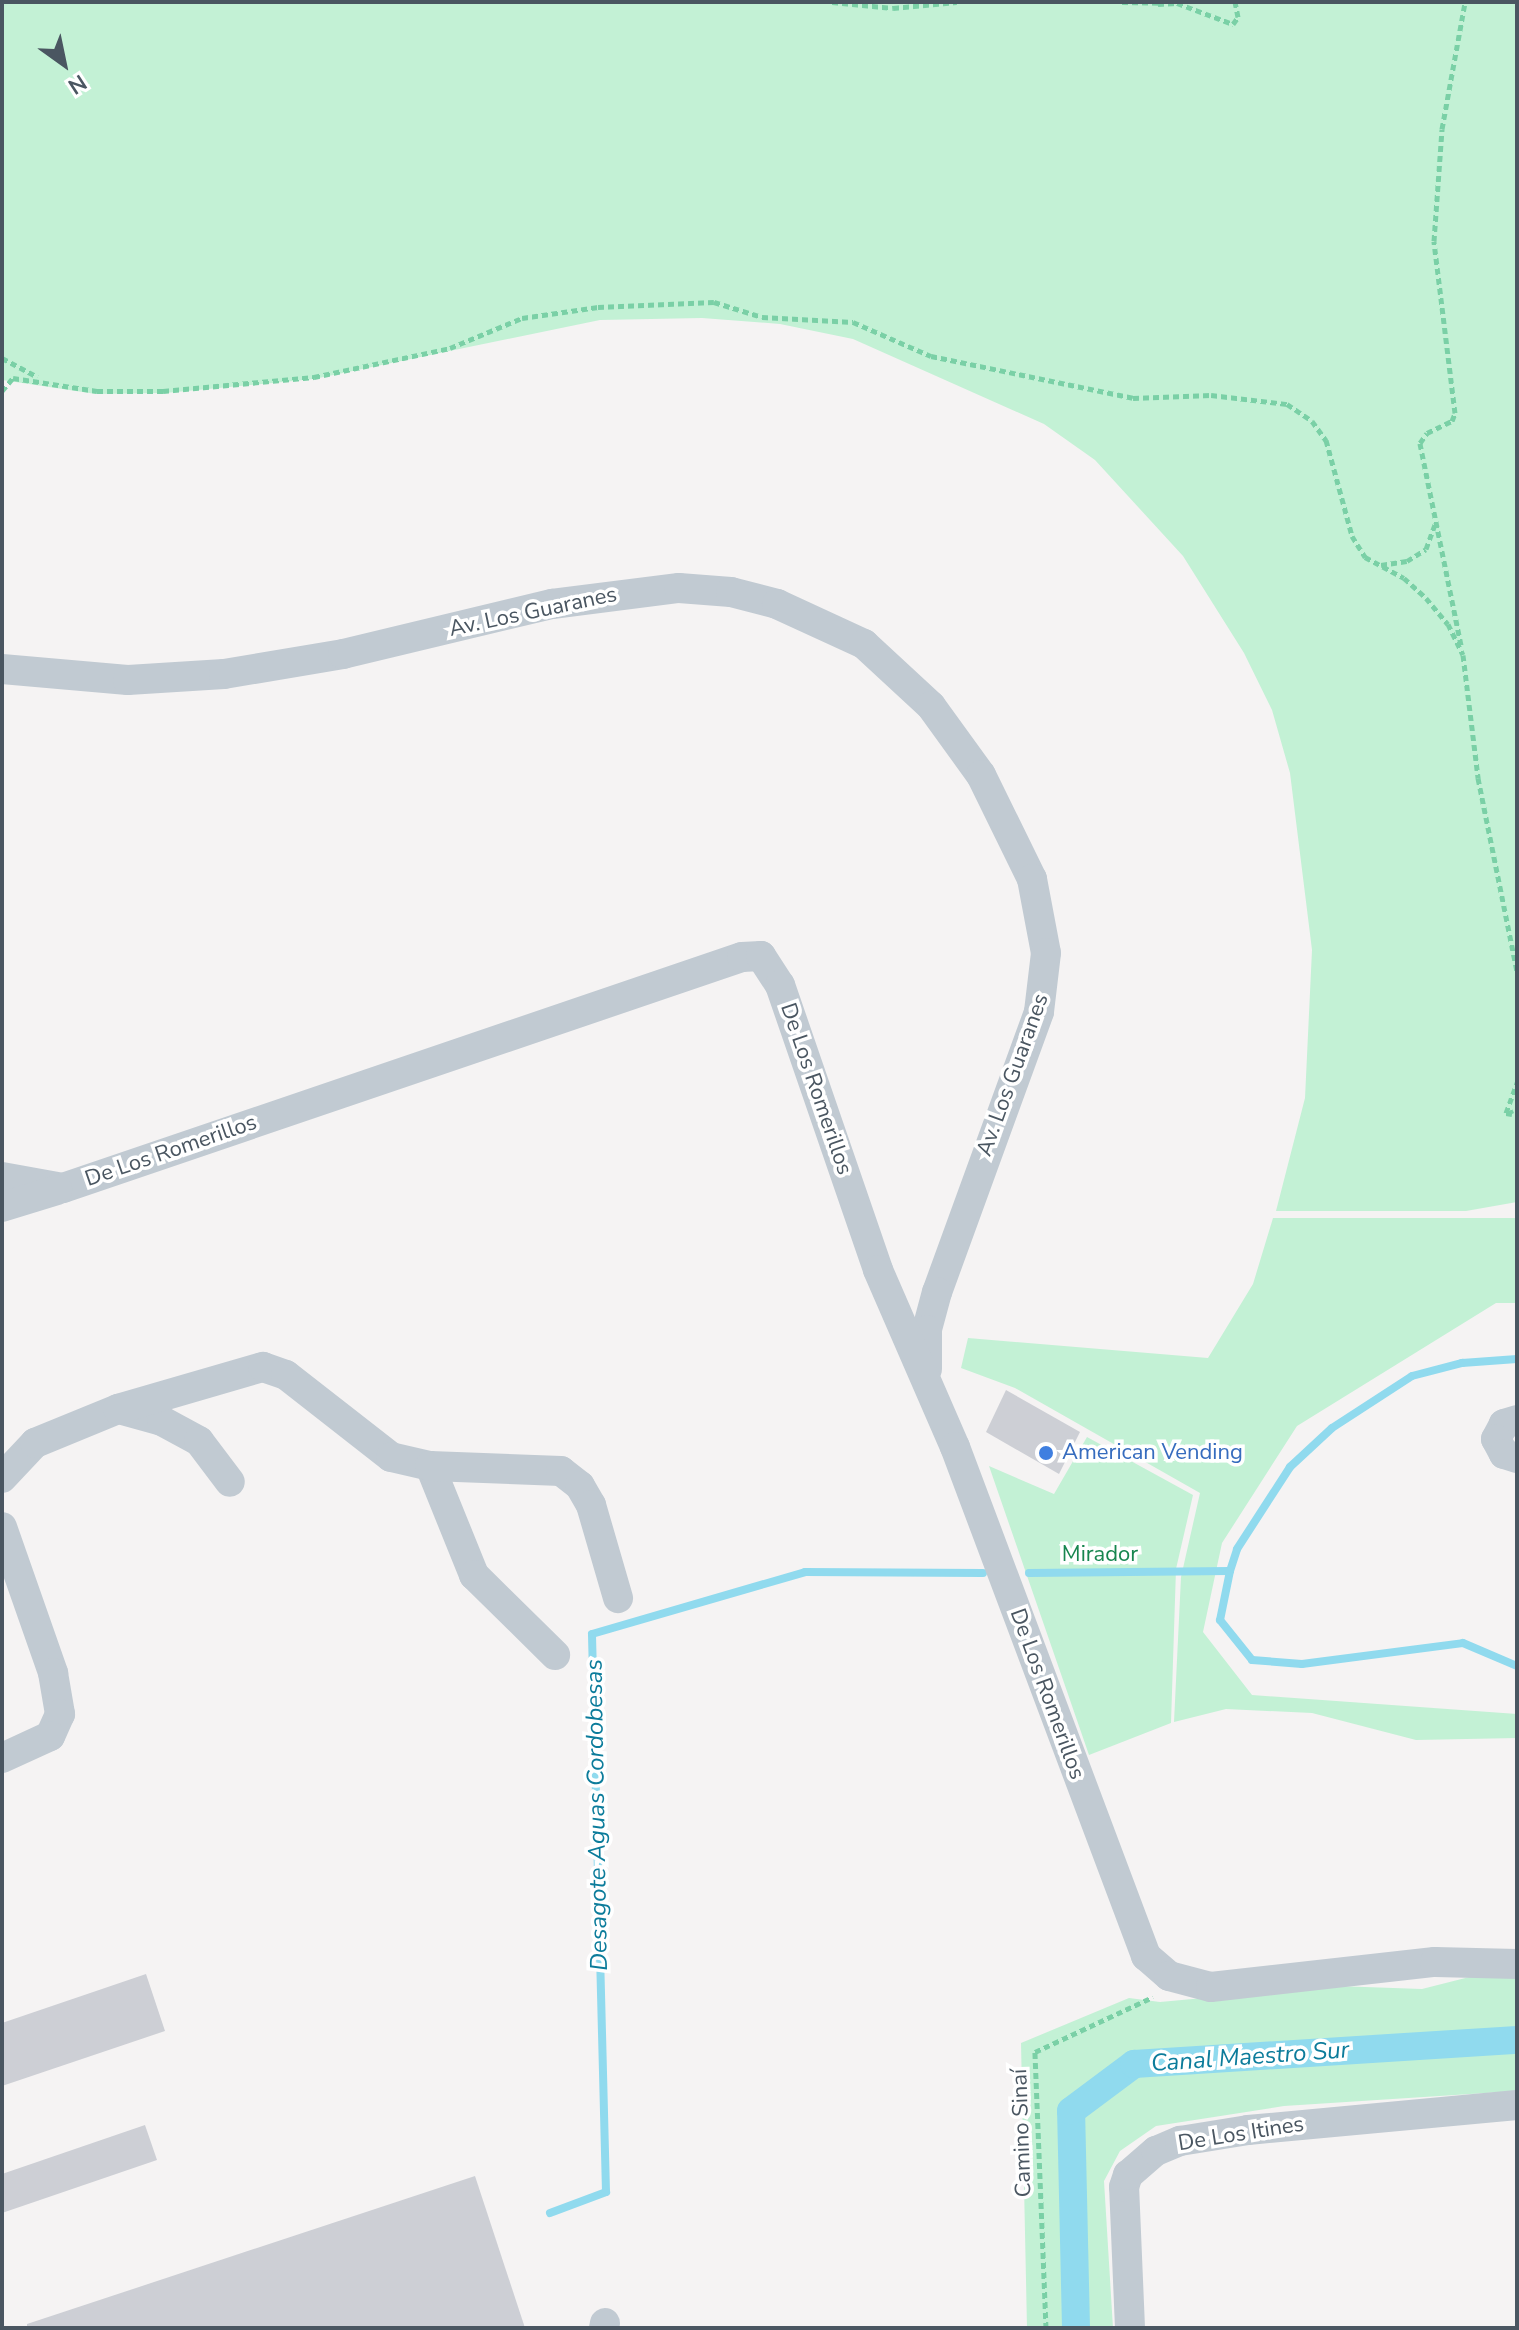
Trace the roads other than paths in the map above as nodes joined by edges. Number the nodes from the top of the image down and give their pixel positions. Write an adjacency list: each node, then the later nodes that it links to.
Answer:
1 (2, 669): 5 (street, Av. Los Guaranes)
2 (2, 1177): 3 (street, De Los Romerillos)
3 (63, 1188): 4 (street); 5 (street, De Los Romerillos)
4 (2, 1207)
5 (929, 1383): 16 (street, De Los Romerillos)
6 (118, 1409): 9 (street); 10 (street); 11 (street)
7 (1517, 1420): 8 (street)
8 (1517, 1458)
9 (430, 1466): 13 (street); 14 (street)
10 (2, 1478)
11 (230, 1482)
12 (2, 1527): 15 (street)
13 (618, 1598)
14 (555, 1655)
15 (2, 1758)
16 (1506, 1963)
17 (1517, 2105): 18 (street, De Los Itines)
18 (1130, 2328)

